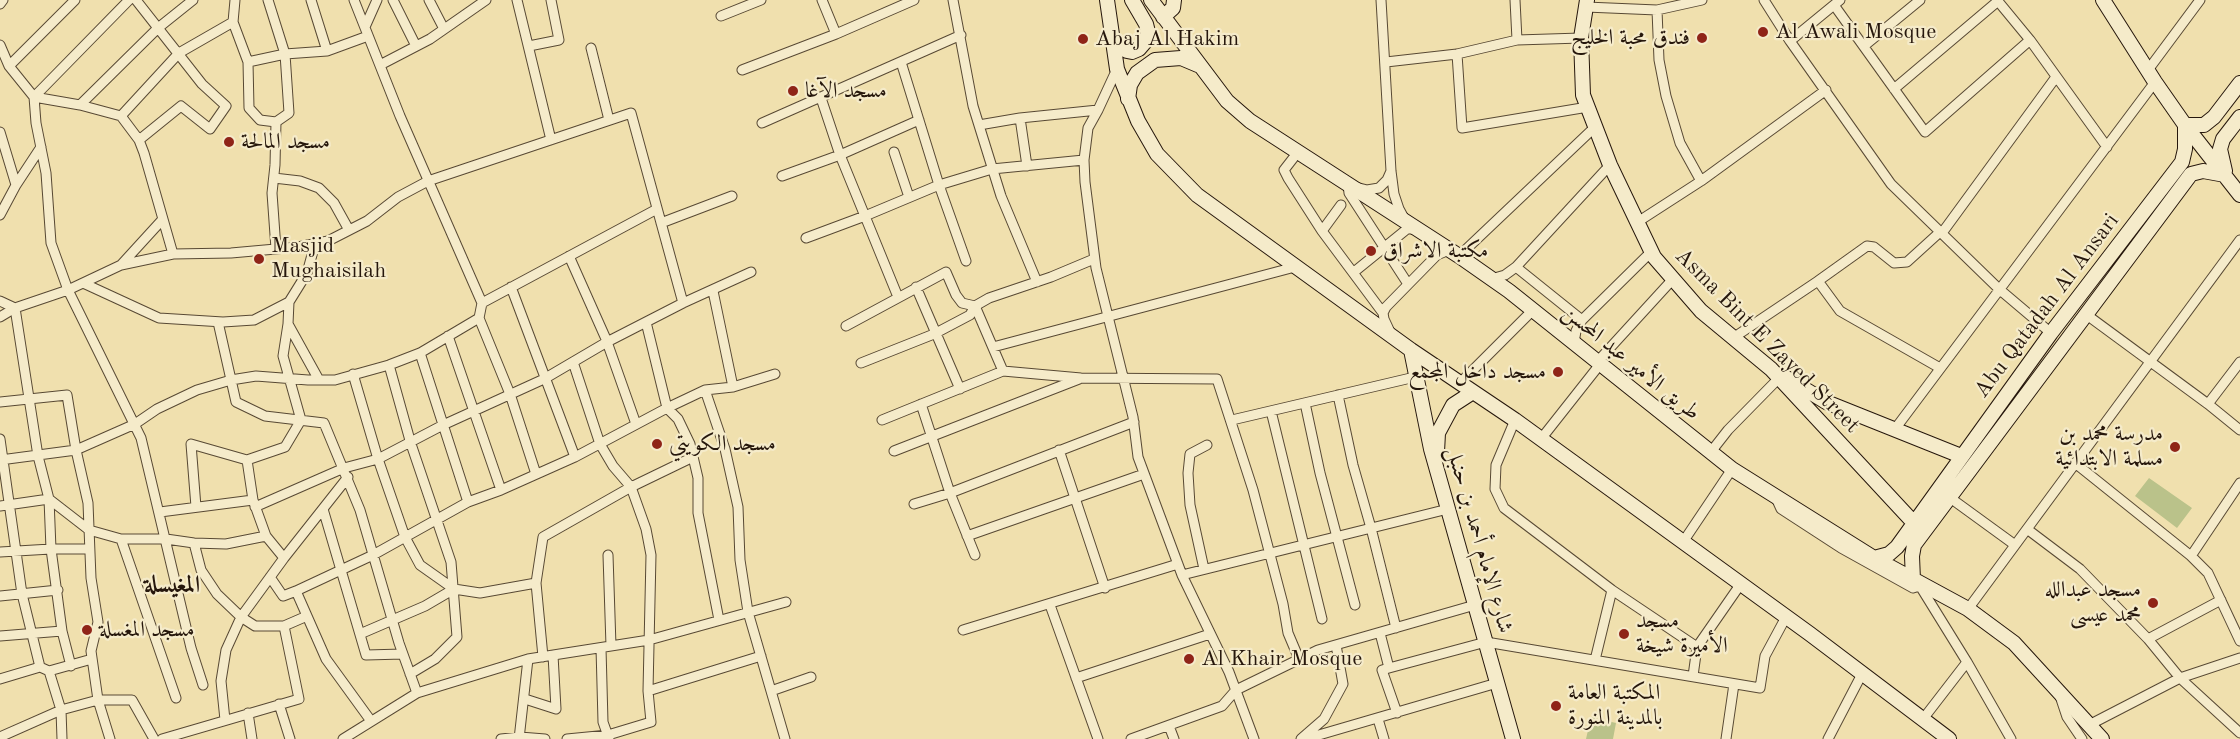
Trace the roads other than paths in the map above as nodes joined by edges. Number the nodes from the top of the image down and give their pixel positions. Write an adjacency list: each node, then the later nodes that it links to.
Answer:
1 (75, 0): 61 (street)
2 (129, 0): 71 (street)
3 (136, 0): 38 (street)
4 (193, 0): 38 (street)
5 (236, 0): 37 (street)
6 (268, 0): 55 (street)
7 (311, 0): 53 (street)
8 (354, 0): 40 (street)
9 (377, 0): 40 (street)
10 (393, 0): 49 (street)
11 (429, 0): 39 (street)
12 (486, 0): 33 (street)
13 (517, 0): 50 (street)
14 (551, 0): 50 (street)
15 (761, 0): 35 (street)
16 (822, 0): 41 (street)
17 (914, 0): 41 (street)
18 (953, 0): 42 (street)
19 (1107, 0): 47 (main road)
20 (1132, 0): 47 (main road)
21 (1151, 0): 36 (main road, طريق الأمير عبد المحسن)
22 (1174, 0): 36 (main road)
23 (1381, 0): 59 (street)
24 (1515, 0): 44 (street)
25 (1702, 0): 34 (street)
26 (1764, 0): 46 (street)
27 (1920, 0): 51 (street)
28 (2103, 0): 65 (main road)
29 (2200, 0): 65 (street)
30 (1998, 1): 45 (street); 69 (street)
31 (1587, 3): 34 (street); 43 (main road, Asma Bint E Zayed Street)
32 (1837, 3): 46 (street); 51 (street)
33 (472, 4): 39 (street)
34 (1657, 10): 104 (street)
35 (721, 16)
36 (1163, 17): 62 (main road, طريق الأمير عبد المحسن)
37 (233, 22): 54 (street); 57 (street)
38 (158, 28): 54 (street); 74 (street)
39 (444, 29): 49 (street)
40 (366, 31): 53 (street); 60 (street)
41 (836, 34): 64 (street)
42 (961, 35): 58 (street); 84 (street)
43 (1581, 38): 44 (street); 75 (main road, Asma Bint E Zayed Street)
44 (1517, 40): 56 (street)
45 (2030, 40): 66 (street); 69 (street)
46 (1790, 41): 70 (street)
47 (1113, 43): 63 (main road)
48 (0, 45): 61 (street)
49 (416, 46): 60 (street)
50 (529, 46): 88 (street)
51 (1864, 46): 69 (street)
52 (591, 48): 80 (street)
53 (327, 51): 55 (street)
54 (179, 53): 77 (street); 89 (street)
55 (285, 54): 57 (street); 82 (street)
56 (1456, 54): 59 (street); 75 (street)
57 (248, 62): 82 (street)
58 (901, 62): 72 (street); 81 (street)
59 (1386, 62): 99 (street)
60 (380, 65): 103 (street)
61 (9, 66): 71 (street)
62 (1202, 68): 73 (main road); 93 (main road, طريق الأمير عبد المحسن)
63 (1117, 69): 73 (main road); 76 (street)
64 (742, 70)
65 (2148, 70): 67 (main road)
66 (2056, 76): 91 (street); 121 (street)
67 (2155, 82): 85 (main road); 91 (street)
68 (2240, 83): 85 (main road)
69 (1894, 89)
70 (1826, 90): 104 (street); 121 (street)
71 (34, 97): 74 (street); 90 (street)
72 (821, 98): 83 (street); 94 (street)
73 (1128, 99): 134 (main road)
74 (80, 105): 77 (street)
75 (1588, 107): 86 (main road, Asma Bint E Zayed Street)
76 (1098, 110): 79 (street); 95 (street)
77 (120, 116): 89 (street)
78 (2240, 117): 100 (main road)
79 (1020, 118): 84 (street); 96 (street)
80 (609, 120): 88 (street); 112 (street)
81 (919, 120): 94 (street); 106 (street)
82 (276, 122): 102 (street)
83 (762, 123)
84 (979, 125): 98 (street)
85 (2185, 125): 100 (main road); 167 (main road, Abu Qatadah Al Ansari)
86 (1595, 127): 97 (main road, Asma Bint E Zayed Street); 128 (street)
87 (0, 132): 105 (street)
88 (551, 140): 103 (street)
89 (139, 141): 115 (street)
90 (41, 147): 105 (street); 147 (street)
91 (2107, 147): 146 (street)
92 (894, 152): 110 (street)
93 (1298, 152): 107 (main road, طريق الأمير عبد المحسن); 120 (street)
94 (840, 155): 101 (street); 114 (street)
95 (1084, 160): 96 (street); 131 (street)
96 (1026, 165): 98 (street)
97 (1610, 165): 117 (main road, Asma Bint E Zayed Street); 135 (street)
98 (992, 169): 106 (street); 141 (street)
99 (1391, 171): 107 (street); 118 (street)
100 (2225, 175): 108 (main road); 159 (main road, Abu Qatadah Al Ansari)
101 (782, 176)
102 (274, 178): 119 (street); 126 (street)
103 (429, 181): 119 (street); 152 (street)
104 (1701, 181): 117 (street)
105 (16, 185): 113 (street)
106 (939, 185): 110 (street); 132 (street)
107 (1348, 185): 118 (main road, طريق الأمير عبد المحسن); 125 (street)
108 (2240, 195)
109 (732, 196): 116 (street)
110 (909, 198): 114 (street)
111 (1341, 205): 120 (street)
112 (657, 209): 116 (street); 130 (street)
113 (0, 215)
114 (865, 216): 122 (street); 149 (street)
115 (163, 219): 129 (street); 133 (street)
116 (661, 223): 153 (street)
117 (1636, 223): 127 (main road, Asma Bint E Zayed Street)
118 (1411, 226): 125 (street); 128 (main road, طريق الأمير عبد المحسن)
119 (349, 230): 124 (street)
120 (1322, 231): 137 (street)
121 (1941, 232): 140 (street); 146 (street)
122 (806, 238)
123 (2240, 240): 177 (street)
124 (315, 244): 126 (street); 151 (street)
125 (1384, 247): 137 (street); 143 (street)
126 (276, 249): 129 (street)
127 (1651, 252): 139 (main road, Asma Bint E Zayed Street); 162 (street)
128 (1454, 253): 138 (main road, طريق الأمير عبد المحسن); 143 (street)
129 (173, 254): 133 (street)
130 (569, 256): 144 (street); 172 (street)
131 (1094, 259): 141 (street); 158 (street)
132 (966, 261)
133 (121, 264): 142 (street)
134 (1295, 267): 158 (street); 169 (main road)
135 (1516, 267): 138 (street); 162 (street)
136 (751, 272): 148 (street)
137 (1354, 272): 157 (street)
138 (1491, 279): 156 (main road, طريق الأمير عبد المحسن)
139 (1673, 279): 171 (main road, Asma Bint E Zayed Street); 179 (street)
140 (1818, 281): 171 (street); 183 (street)
141 (1037, 282): 154 (street)
142 (83, 283): 147 (street); 163 (street)
143 (1408, 284): 157 (street)
144 (511, 287): 152 (street); 192 (street)
145 (915, 287): 149 (street); 154 (street); 168 (street)
146 (1999, 289): 167 (street); 183 (street)
147 (68, 290): 155 (street); 215 (street)
148 (713, 291): 153 (street); 196 (street)
149 (898, 297): 166 (street)
150 (0, 301): 155 (street)
151 (289, 303): 163 (street); 165 (street)
152 (482, 303): 161 (street)
153 (683, 303): 164 (street)
154 (975, 306): 168 (street); 174 (street)
155 (15, 308): 160 (street); 202 (street)
156 (1533, 310): 173 (main road, طريق الأمير عبد المحسن); 195 (street)
157 (1383, 313): 169 (street)
158 (1107, 315): 174 (street); 190 (street)
159 (2087, 315): 177 (street); 250 (main road, Abu Qatadah Al Ansari)
160 (0, 317)
161 (479, 318): 170 (street); 200 (street)
162 (1582, 320): 173 (street)
163 (218, 322): 193 (street)
164 (646, 322): 172 (street); 207 (street)
165 (288, 324): 191 (street); 194 (street)
166 (846, 326)
167 (2051, 333): 231 (main road, Abu Qatadah Al Ansari)
168 (934, 334): 181 (street); 197 (street)
169 (1392, 335): 175 (main road)
170 (448, 336): 176 (street); 208 (street)
171 (1733, 338): 185 (main road, Asma Bint E Zayed Street)
172 (607, 342): 178 (street); 216 (street)
173 (1574, 343): 179 (main road, طريق الأمير عبد المحسن)
174 (993, 347): 184 (street)
175 (1411, 350): 188 (main road, شارع الإمام أحمد بن حنبل); 195 (main road)
176 (420, 353): 182 (street); 217 (street)
177 (2151, 361): 206 (street); 237 (street)
178 (573, 362): 192 (street); 224 (street)
179 (1599, 362): 222 (street); 229 (main road, طريق الأمير عبد المحسن)
180 (2240, 362): 206 (street)
181 (861, 363)
182 (389, 365): 186 (street); 223 (street)
183 (1941, 368): 218 (street)
184 (1003, 371): 189 (street); 197 (street)
185 (1775, 373): 218 (main road); 229 (street); 261 (main road, Asma Bint E Zayed Street)
186 (353, 374): 194 (street); 234 (street)
187 (775, 374): 196 (street)
188 (1415, 377): 201 (street); 239 (main road, شارع الإمام أحمد بن حنبل)
189 (1081, 378): 190 (street); 220 (street)
190 (1123, 378): 212 (street); 214 (street)
191 (291, 379): 193 (street); 194 (street); 210 (street)
192 (544, 379): 200 (street); 232 (street)
193 (231, 380): 210 (street); 215 (street)
194 (319, 380)
195 (1460, 383): 199 (main road)
196 (733, 387): 198 (street)
197 (960, 389): 205 (street)
198 (705, 390): 207 (street); 307 (street)
199 (1473, 392): 213 (main road); 239 (main road)
200 (510, 394): 208 (street); 241 (street)
201 (1338, 395): 204 (street); 262 (street)
202 (29, 400): 203 (street); 226 (street); 230 (street)
203 (0, 402)
204 (1305, 403): 209 (street); 268 (street)
205 (921, 404): 211 (street); 220 (street)
206 (2208, 404): 219 (street)
207 (667, 408): 216 (street); 233 (street)
208 (474, 411): 217 (street); 246 (street)
209 (1271, 411): 212 (street); 273 (street)
210 (301, 420): 236 (street); 238 (street)
211 (882, 420)
212 (1232, 420): 279 (street)
213 (1515, 420): 222 (main road); 297 (street)
214 (1134, 422): 227 (street); 242 (street)
215 (135, 424): 226 (street); 259 (street)
216 (636, 424): 224 (street)
217 (443, 425): 223 (street); 252 (street)
218 (1895, 429): 231 (main road)
219 (2240, 430)
220 (931, 436): 228 (street); 247 (street)
221 (0, 439): 235 (street)
222 (1541, 439): 271 (main road)
223 (411, 443): 234 (street); 260 (street)
224 (600, 444): 232 (street); 244 (street)
225 (1207, 445): 287 (street)
226 (76, 450): 230 (street); 263 (street)
227 (1059, 450): 247 (street); 249 (street)
228 (894, 451)
229 (1710, 453): 240 (main road, طريق الأمير عبد المحسن)
230 (38, 456): 235 (street); 251 (street)
231 (1961, 456): 261 (main road, Abu Qatadah Al Ansari)
232 (575, 457): 241 (street)
233 (693, 457): 244 (street); 311 (street)
234 (378, 459): 238 (street); 267 (street)
235 (2, 460): 255 (street)
236 (247, 460): 253 (street); 256 (street)
237 (2075, 464): 264 (street); 283 (street)
238 (344, 468): 243 (street); 253 (street)
239 (1437, 469): 258 (main road, شارع الإمام أحمد بن حنبل)
240 (1732, 469): 248 (main road, طريق الأمير عبد المحسن); 271 (street)
241 (536, 474): 246 (street)
242 (1144, 474): 249 (street); 286 (street)
243 (348, 477): 257 (street); 280 (street)
244 (632, 487): 291 (street); 324 (street)
245 (2239, 489): 283 (street)
246 (501, 490): 252 (street)
247 (950, 493): 254 (street); 266 (street)
248 (1774, 496): 285 (main road, طريق الأمير عبد المحسن); 292 (street)
249 (1075, 497): 266 (street); 294 (street)
250 (1949, 497): 274 (street); 292 (main road, Abu Qatadah Al Ansari)
251 (48, 499): 255 (street); 263 (street); 275 (street)
252 (468, 502): 260 (street)
253 (254, 503): 256 (street); 265 (street)
254 (914, 504)
255 (5, 505): 277 (street)
256 (196, 507): 259 (street)
257 (323, 508): 284 (street); 288 (street)
258 (1448, 509): 262 (street); 305 (main road, شارع الإمام أحمد بن حنبل)
259 (160, 512): 270 (street)
260 (436, 520): 267 (street); 295 (street)
261 (1914, 523): 285 (main road, Abu Qatadah Al Ansari)
262 (1371, 528): 268 (street); 315 (street)
263 (89, 530): 269 (street); 276 (street)
264 (2027, 530): 274 (street); 323 (street)
265 (266, 536): 272 (street); 284 (street)
266 (967, 536): 282 (street)
267 (405, 537): 280 (street); 295 (street)
268 (1337, 537): 273 (street); 304 (street)
269 (121, 539): 270 (street); 357 (street)
270 (166, 539): 272 (street); 351 (street)
271 (1683, 542): 293 (main road)
272 (194, 543): 309 (street)
273 (1303, 545): 279 (street); 312 (street)
274 (2015, 545): 306 (street)
275 (51, 549): 276 (street); 277 (street); 296 (street)
276 (89, 549): 334 (street)
277 (15, 551): 278 (street); 299 (street)
278 (0, 552)
279 (1269, 554): 287 (street); 336 (street)
280 (373, 555): 288 (street); 313 (street)
281 (608, 555): 328 (street)
282 (975, 555)
283 (2191, 556): 301 (street)
284 (284, 558): 290 (street)
285 (1874, 558): 292 (main road, طريق الأمير عبد المحسن)
286 (1178, 564): 289 (street); 294 (street)
287 (1204, 569): 289 (street)
288 (341, 572): 298 (street); 320 (street)
289 (1182, 575): 321 (street)
290 (270, 578): 298 (street); 309 (street)
291 (536, 583): 295 (street); 331 (street)
292 (1915, 584): 306 (main road, طريق الأمير عبد المحسن); 338 (street)
293 (1740, 585): 310 (main road); 329 (street)
294 (1105, 588): 303 (street)
295 (454, 589): 313 (street); 343 (street)
296 (58, 590): 299 (street); 316 (street)
297 (1612, 590): 329 (street); 337 (street)
298 (296, 591): 308 (street)
299 (22, 594): 300 (street); 319 (street)
300 (0, 596)
301 (2221, 600): 323 (street); 325 (street)
302 (786, 602): 307 (street)
303 (1050, 605): 317 (street); 346 (street)
304 (1355, 605)
305 (1475, 605): 315 (street); 326 (main road, شارع الإمام أحمد بن حنبل)
306 (1968, 609): 352 (main road, طريق الأمير عبد المحسن)
307 (748, 612): 311 (street); 332 (street)
308 (307, 616): 314 (street); 367 (street)
309 (241, 617): 314 (street); 366 (street)
310 (1786, 617): 342 (main road); 350 (street)
311 (719, 620): 324 (street)
312 (1322, 620)
313 (392, 621): 320 (street); 330 (street)
314 (284, 626): 360 (street)
315 (1396, 628): 318 (street)
316 (63, 630): 319 (street); 339 (street)
317 (963, 630)
318 (1380, 633): 327 (street); 340 (street)
319 (32, 634): 322 (street); 341 (street)
320 (360, 634): 330 (street)
321 (1210, 634): 346 (street); 353 (street)
322 (0, 636)
323 (2148, 639): 347 (street)
324 (650, 640): 328 (street); 354 (street)
325 (2240, 641)
326 (1486, 642): 337 (street); 340 (street); 349 (main road, شارع الإمام أحمد بن حنبل)
327 (1336, 645): 336 (street); 391 (street)
328 (606, 647): 331 (street); 374 (street)
329 (1697, 647): 344 (street)
330 (403, 654): 343 (street)
331 (548, 656): 335 (street); 358 (street)
332 (761, 656): 354 (street); 355 (street)
333 (2240, 658): 347 (street)
334 (92, 659): 339 (street); 359 (street)
335 (528, 659): 356 (street); 358 (street)
336 (1299, 659): 353 (street)
337 (1596, 660): 344 (street)
338 (1967, 662): 365 (street); 397 (street)
339 (71, 666): 341 (street)
340 (1389, 668): 363 (street)
341 (45, 669): 348 (street); 361 (street)
342 (1863, 672): 365 (main road); 395 (street)
343 (410, 674): 356 (street)
344 (1693, 676): 350 (street)
345 (811, 677): 355 (street)
346 (1076, 678): 387 (street)
347 (2180, 678): 368 (street); 371 (street)
348 (0, 679)
349 (1497, 682): 363 (street); 393 (main road, شارع الإمام أحمد بن حنبل)
350 (1734, 684): 394 (street)
351 (203, 685)
352 (2057, 689): 368 (main road, طريق الأمير عبد المحسن); 398 (street)
353 (1236, 690): 369 (street); 390 (street)
354 (648, 691): 374 (street)
355 (771, 691): 386 (street)
356 (417, 693): 367 (street)
357 (176, 698)
358 (525, 699): 375 (street)
359 (98, 700): 361 (street); 377 (street); 378 (street)
360 (279, 704): 362 (street); 381 (street)
361 (61, 710): 372 (street); 376 (street)
362 (248, 712): 366 (street); 380 (street)
363 (1397, 713): 364 (street)
364 (1378, 719): 370 (street); 392 (street)
365 (1923, 719): 396 (main road)
366 (225, 720): 379 (street)
367 (371, 721): 373 (street)
368 (2089, 725): 399 (main road, طريق الأمير عبد المحسن)
369 (1169, 726): 388 (street); 389 (street)
370 (1345, 734): 391 (street)
371 (2240, 735): 400 (street)
372 (0, 737)
373 (349, 737)
374 (609, 737): 385 (street)
375 (519, 738): 382 (street); 383 (street)
376 (62, 739)
377 (110, 739)
378 (154, 739)
379 (162, 739)
380 (252, 739)
381 (290, 739)
382 (501, 739)
383 (545, 739)
384 (567, 739): 385 (street)
385 (579, 739)
386 (785, 739)
387 (1098, 739)
388 (1131, 739)
389 (1174, 739)
390 (1254, 739)
391 (1303, 739)
392 (1384, 739)
393 (1513, 739)
394 (1726, 739)
395 (1828, 739)
396 (1949, 739)
397 (2011, 739)
398 (2082, 739)
399 (2102, 739)
400 (2236, 739)

